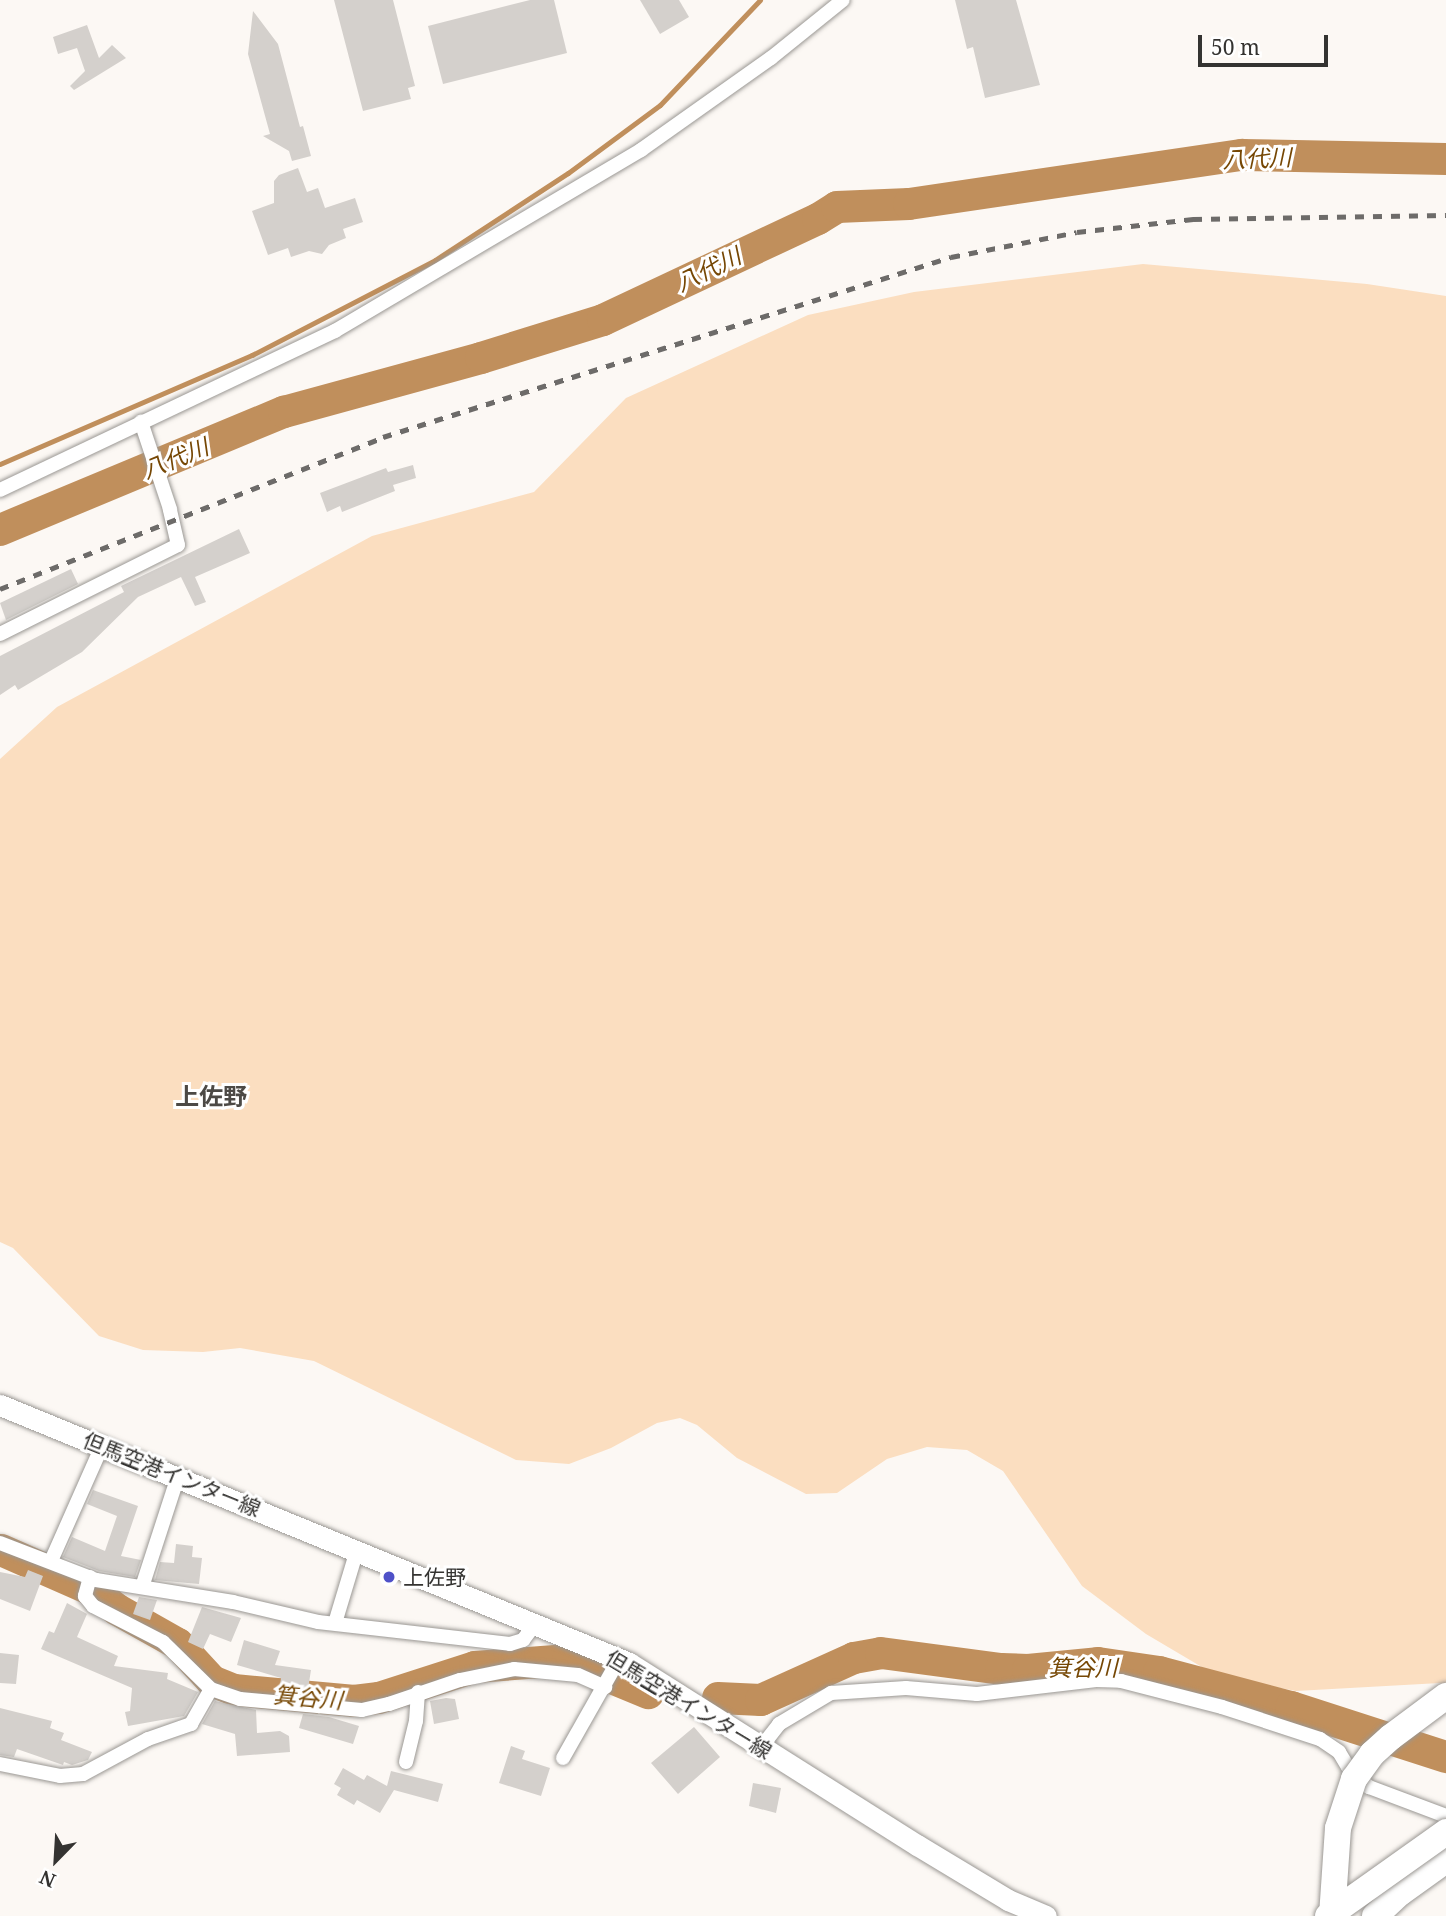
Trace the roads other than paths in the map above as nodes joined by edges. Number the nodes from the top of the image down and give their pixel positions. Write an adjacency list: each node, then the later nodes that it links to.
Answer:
1 (843, 0): 2 (street)
2 (141, 422): 3 (street); 4 (street)
3 (0, 490)
4 (0, 634)
5 (0, 1405): 6 (main road, 但馬空港インター線)
6 (102, 1446): 7 (main road, 但馬空港インター線); 10 (street)
7 (178, 1476): 9 (main road, 但馬空港インター線); 12 (street)
8 (0, 1543): 10 (street)
9 (357, 1550): 13 (street); 14 (main road, 但馬空港インター線)
10 (51, 1561): 11 (street)
11 (90, 1577): 12 (street); 19 (street)
12 (142, 1587): 13 (street)
13 (335, 1623): 15 (street)
14 (536, 1623): 15 (street); 16 (main road, 但馬空港インター線)
15 (516, 1642): 17 (street)
16 (619, 1659): 18 (street); 22 (main road, 但馬空港インター線)
17 (514, 1669): 18 (street); 20 (street)
18 (605, 1687): 23 (street)
19 (211, 1689): 20 (street); 25 (street)
20 (418, 1692): 24 (street)
21 (1446, 1696): 30 (highway, bridge)
22 (762, 1746): 26 (street); 29 (main road, 但馬空港インター線)
23 (563, 1758)
24 (406, 1762)
25 (0, 1764)
26 (1446, 1816)
27 (1446, 1832): 30 (highway, bridge)
28 (1446, 1860): 31 (highway)
29 (1046, 1916)
30 (1330, 1916)
31 (1375, 1916)

